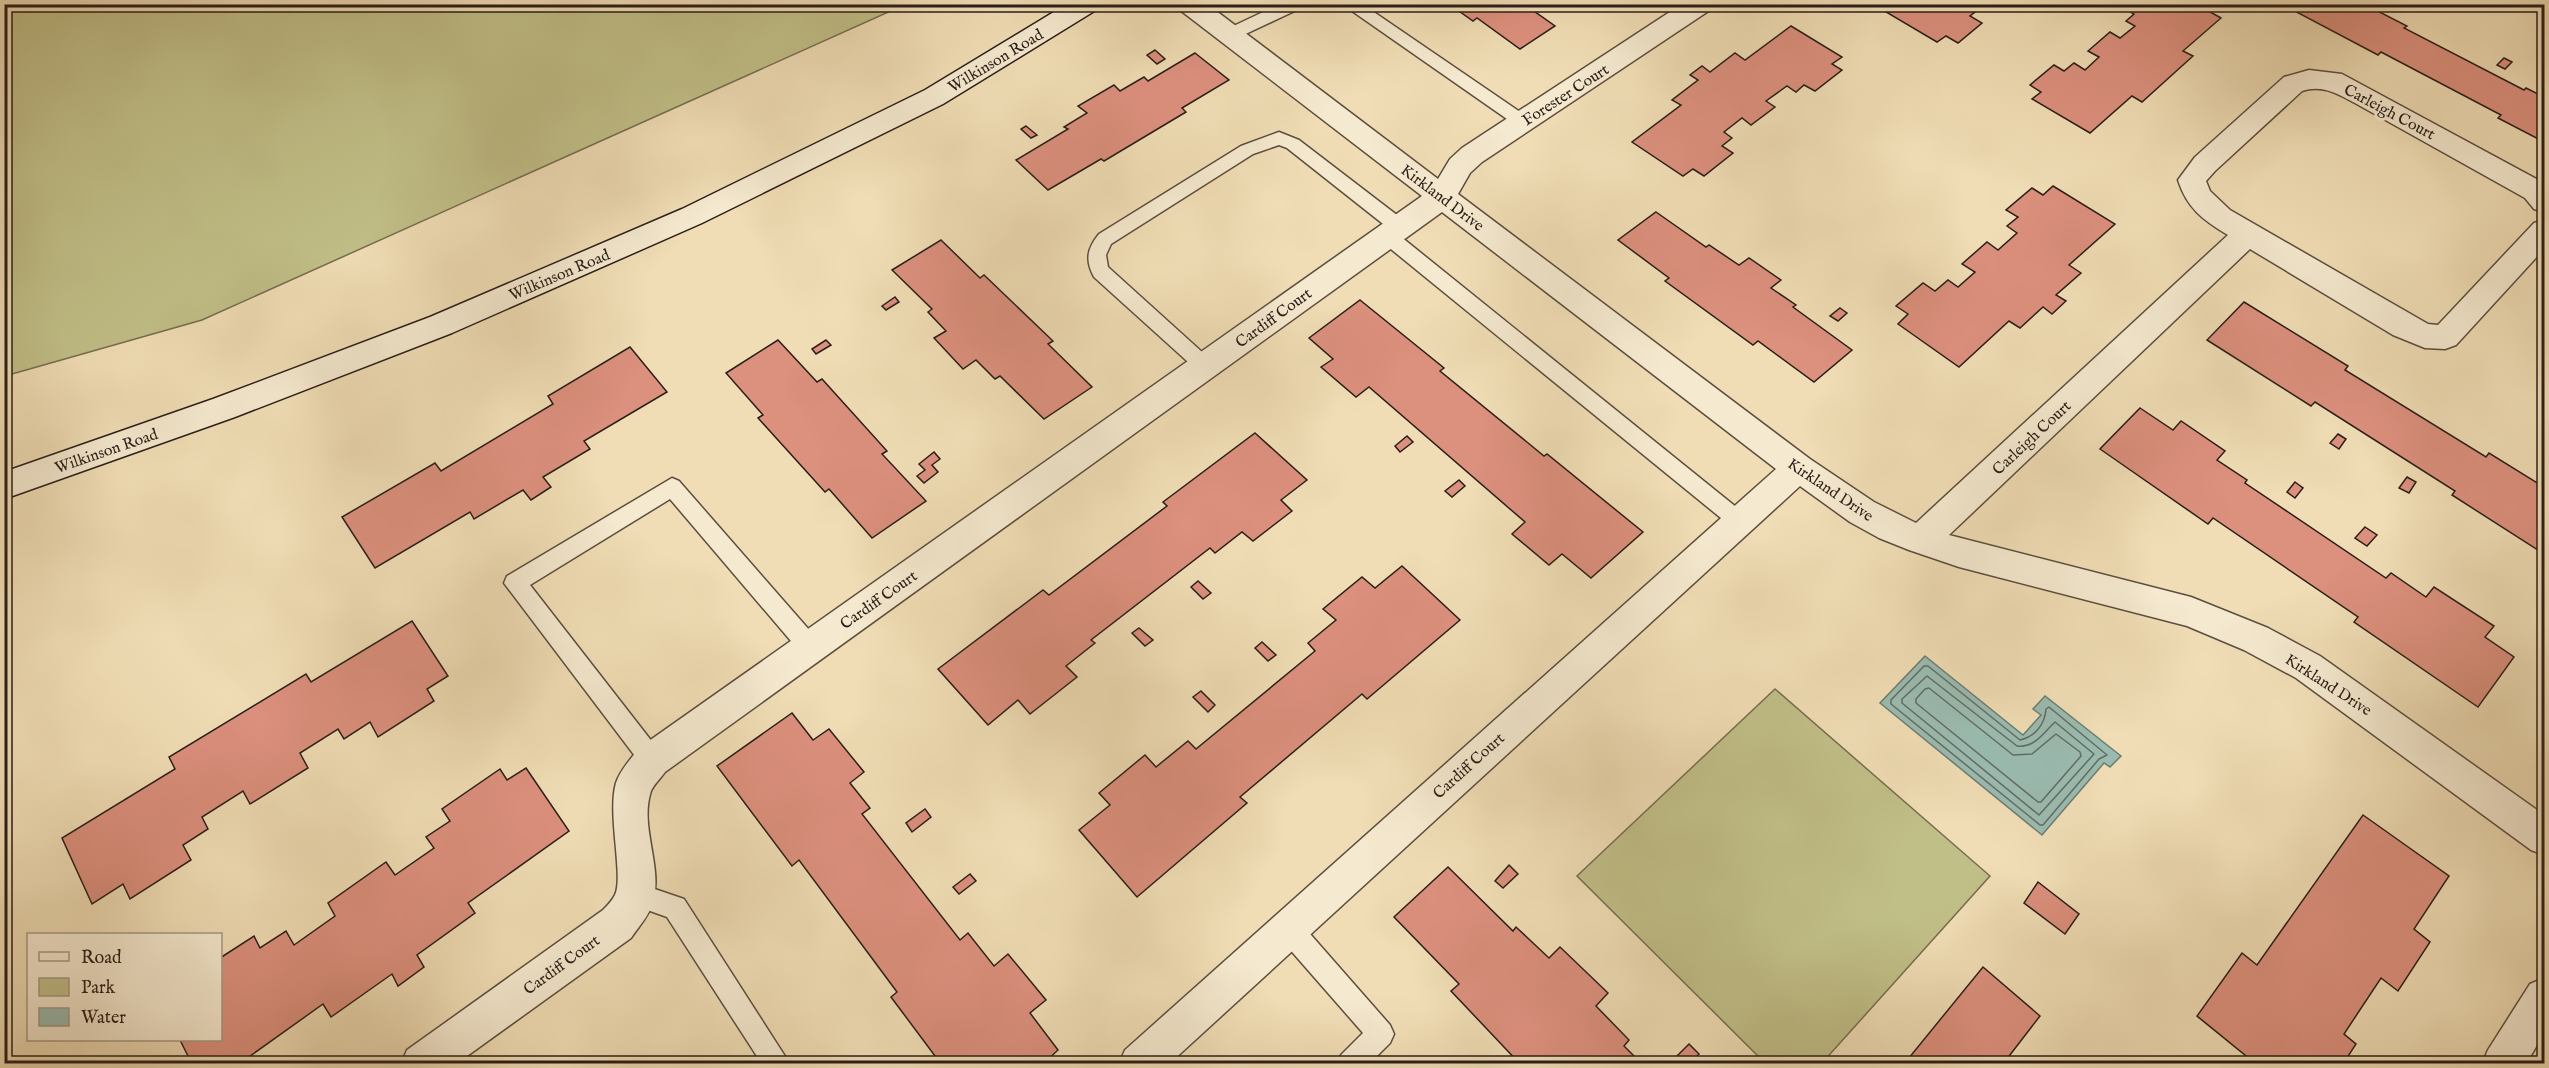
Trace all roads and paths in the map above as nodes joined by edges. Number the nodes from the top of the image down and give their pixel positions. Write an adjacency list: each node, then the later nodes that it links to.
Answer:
1 (1087, 4): 15 (street, Wilkinson Road)
2 (1190, 4): 6 (street, Kirkland Drive)
3 (1296, 4): 6 (lane)
4 (1350, 4): 7 (lane)
5 (1701, 4): 7 (street, Forester Court)
6 (1229, 35): 8 (street, Kirkland Drive)
7 (1523, 122): 8 (street, Forester Court)
8 (1442, 197): 11 (street, Cardiff Court); 14 (street, Kirkland Drive)
9 (2544, 202): 12 (street, Carleigh Court)
10 (2544, 231): 12 (street, Carleigh Court)
11 (1393, 232): 13 (street, Cardiff Court); 13 (lane); 16 (lane)
12 (2247, 235): 17 (street, Carleigh Court)
13 (1205, 366): 18 (street, Cardiff Court)
14 (1799, 468): 16 (street, Cardiff Court); 17 (street, Kirkland Drive)
15 (4, 486)
16 (1739, 521): 22 (street, Cardiff Court)
17 (1921, 540): 20 (street, Kirkland Drive)
18 (810, 647): 19 (street, Cardiff Court); 19 (lane)
19 (652, 760): 21 (street, Cardiff Court)
20 (2544, 837)
21 (634, 894): 24 (street, Cardiff Court); 25 (lane)
22 (1288, 928): 26 (street, Cardiff Court); 27 (lane)
23 (2544, 998): 28 (street)
24 (421, 1064)
25 (777, 1064)
26 (1138, 1064)
27 (1350, 1064)
28 (2502, 1064)

